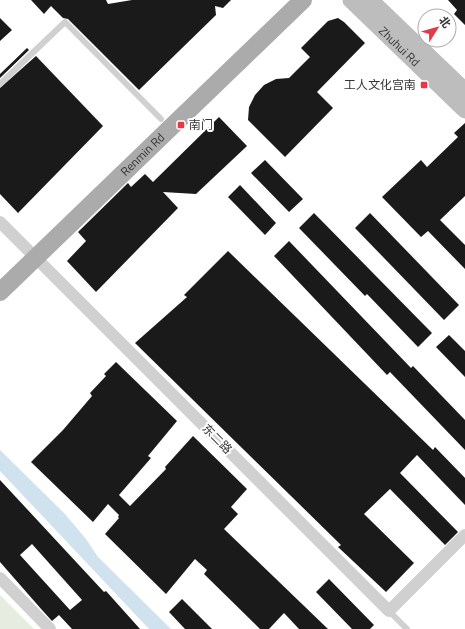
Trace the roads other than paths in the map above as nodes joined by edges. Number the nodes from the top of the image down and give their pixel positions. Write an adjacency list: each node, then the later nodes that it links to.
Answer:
1 (286, 0): 8 (main road, Renmin Rd)
2 (303, 0): 10 (main road, Renmin Rd)
3 (351, 0): 7 (main road, Zhuhui Rd)
4 (370, 0): 6 (main road, Zhuhui Rd)
5 (0, 84): 8 (lane)
6 (465, 91)
7 (465, 110)
8 (161, 119): 10 (main road, Renmin Rd)
9 (0, 222): 10 (street, 东二路)
10 (31, 253): 11 (main road, Renmin Rd); 12 (main road, Renmin Rd); 15 (street, 东二路)
11 (0, 277)
12 (0, 292)
13 (465, 535): 15 (street)
14 (0, 578): 16 (street)
15 (389, 611): 17 (lane, 东二路)
16 (50, 629)
17 (407, 629)

